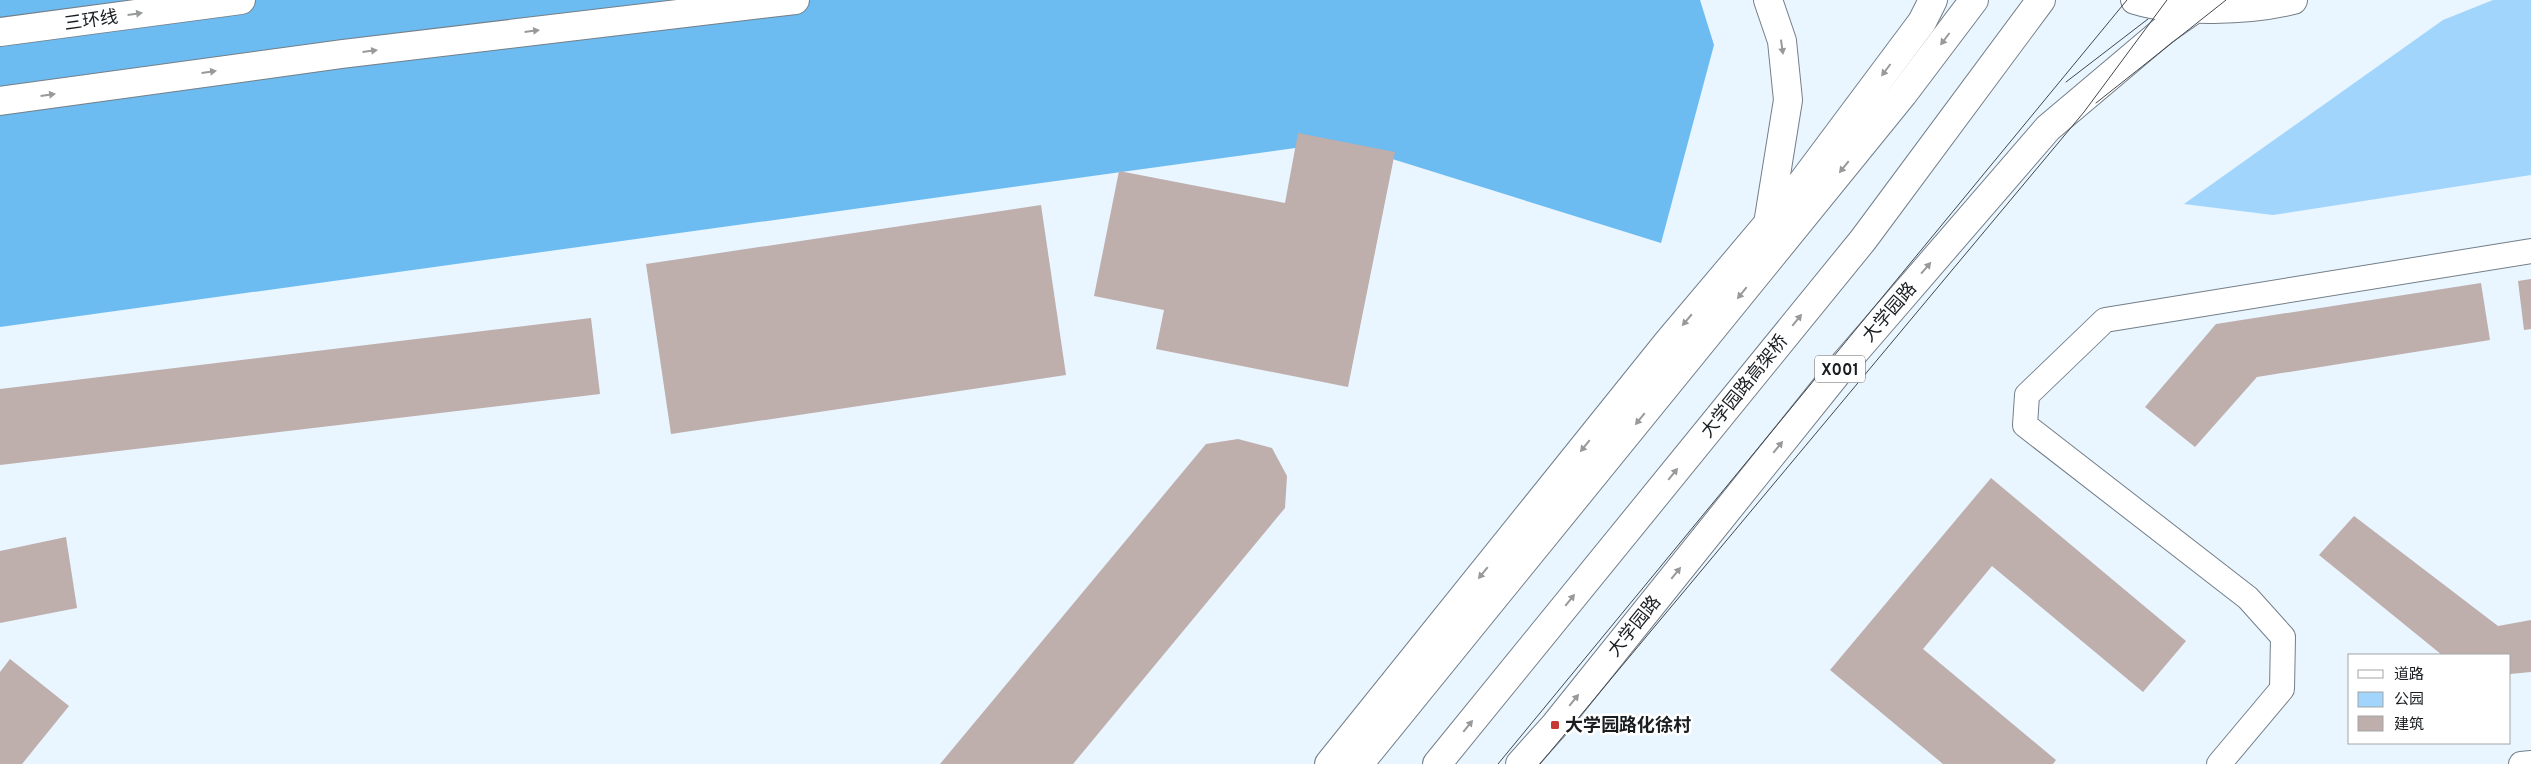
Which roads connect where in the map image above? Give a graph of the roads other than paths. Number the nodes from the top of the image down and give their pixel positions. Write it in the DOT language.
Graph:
graph roads {
  1 [pos="241,0"];
  2 [pos="795,0"];
  3 [pos="1768,0"];
  4 [pos="1932,0"];
  5 [pos="1974,0"];
  6 [pos="2041,0"];
  7 [pos="2135,0"];
  8 [pos="2293,0"];
  9 [pos="2196,8"];
  10 [pos="0,32"];
  11 [pos="0,101"];
  12 [pos="1768,224"];
  13 [pos="2531,251"];
  14 [pos="2531,763"];
  15 [pos="1329,764"];
  16 [pos="1360,764"];
  17 [pos="1437,764"];
  18 [pos="1520,764"];
  19 [pos="2219,764"];
  20 [pos="2522,764"];
  10 -- 1 [label="main road, 三环线, one-way"];
  11 -- 2 [label="main road, one-way"];
  3 -- 12 [label="main road, one-way"];
  4 -- 12 [label="main road, one-way"];
  5 -- 16 [label="main road, one-way"];
  17 -- 6 [label="main road, 大学园路高架桥, one-way"];
  7 -- 9 [label="main road"];
  8 -- 9 [label="main road"];
  18 -- 9 [label="main road, 大学园路 / X001, one-way"];
  12 -- 15 [label="main road, one-way"];
  13 -- 19 [label="lane"];
  14 -- 20 [label="lane"];
}
